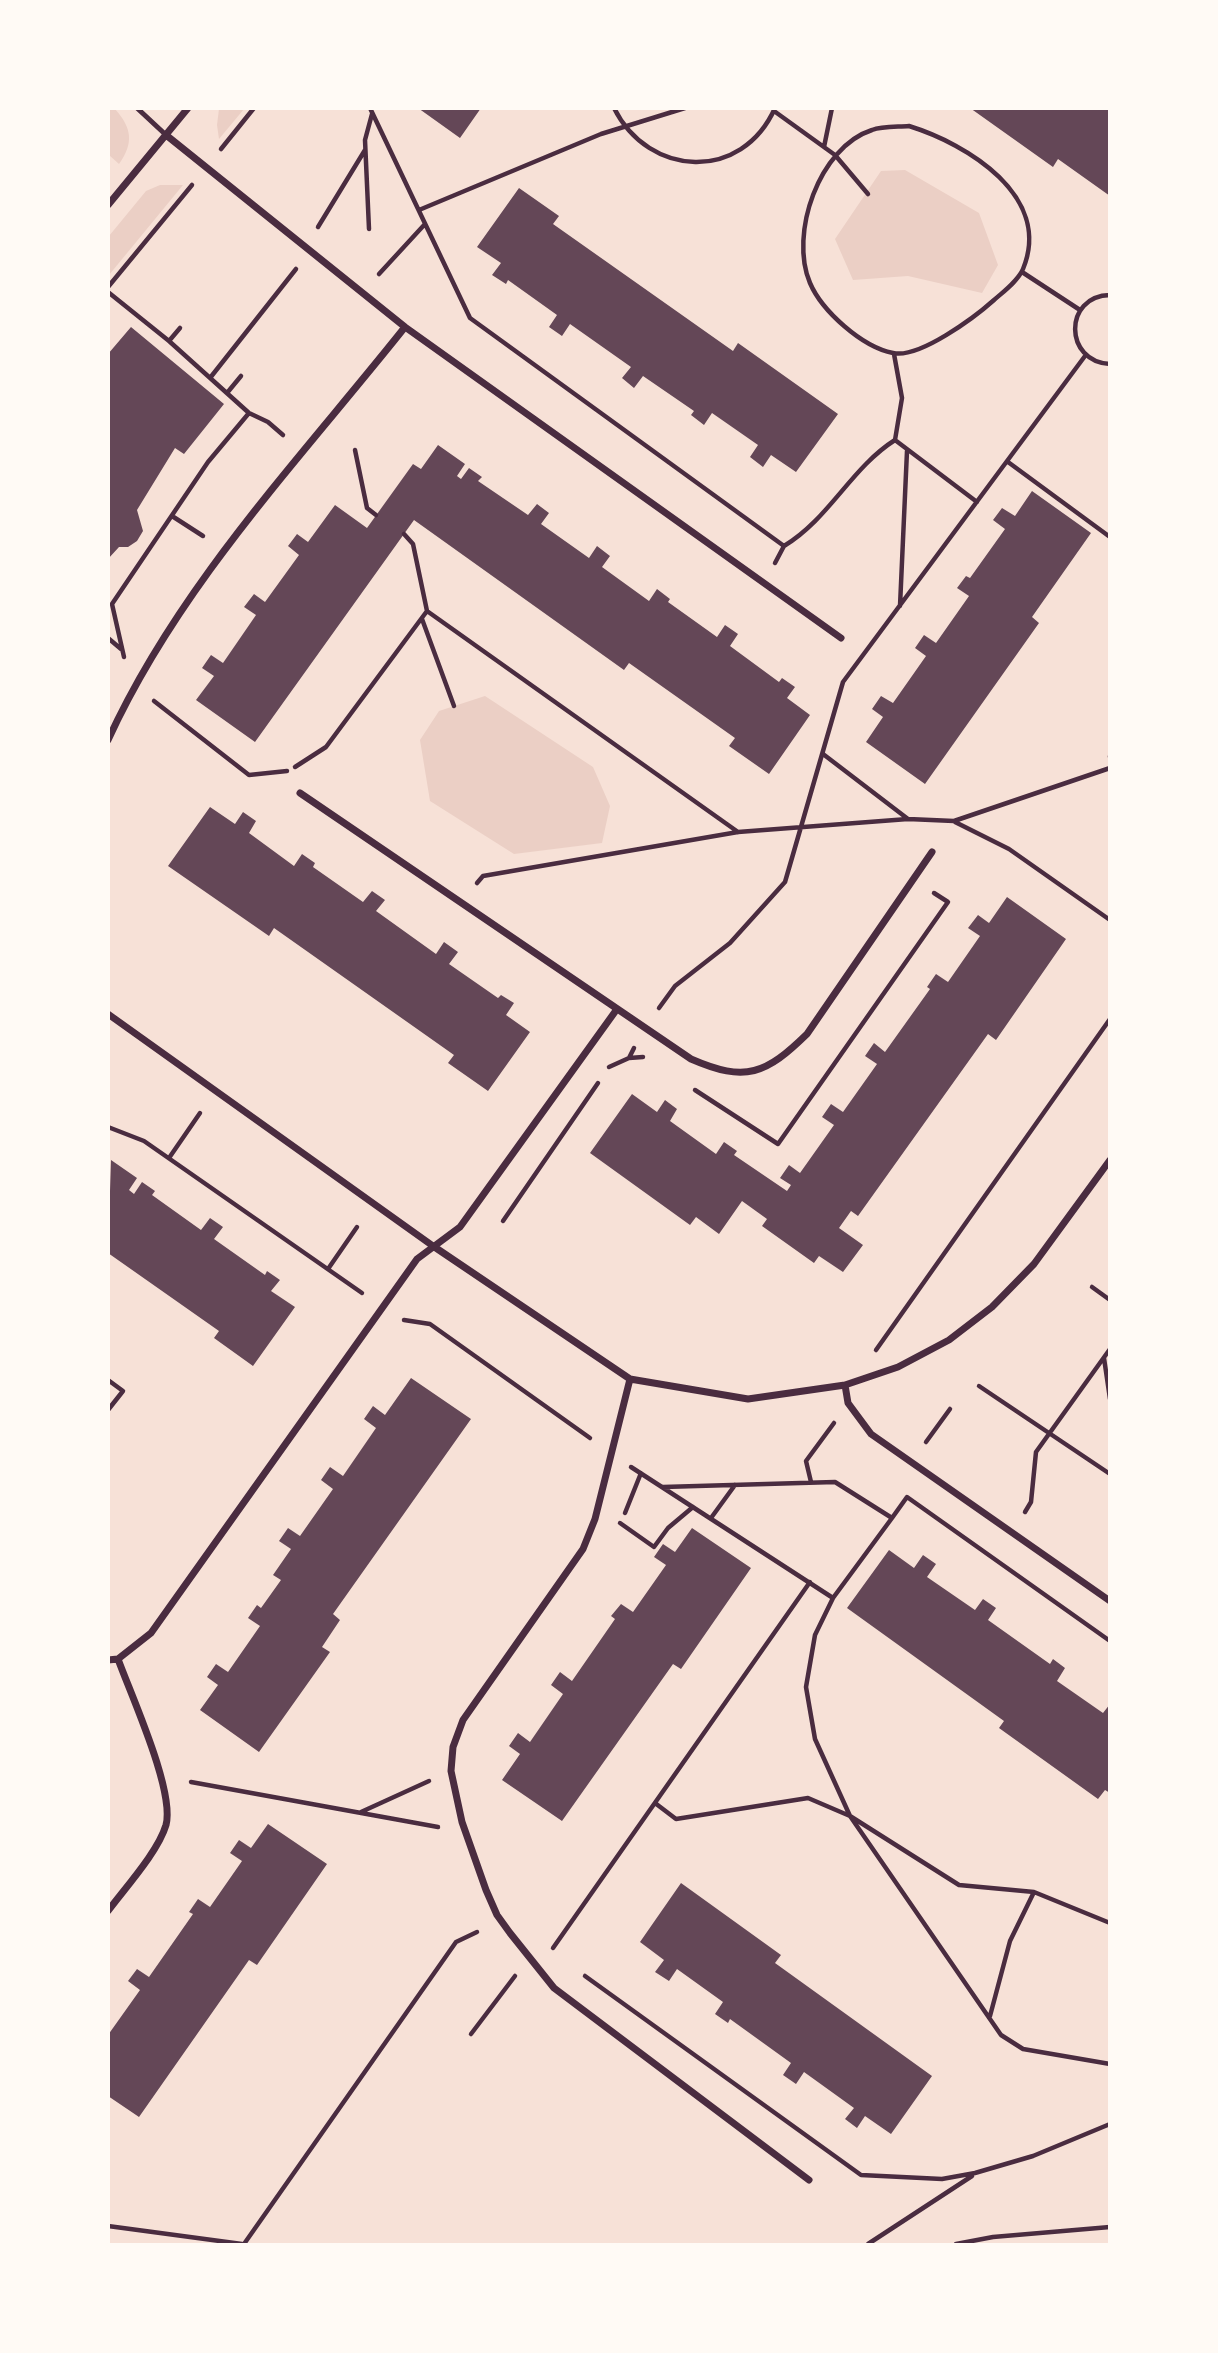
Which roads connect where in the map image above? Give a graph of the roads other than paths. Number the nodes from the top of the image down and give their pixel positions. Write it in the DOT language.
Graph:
graph roads {
  1 [pos="137,108"];
  2 [pos="188,108"];
  3 [pos="166,135"];
  4 [pos="108,205"];
  5 [pos="405,327"];
  6 [pos="841,638"];
  7 [pos="108,740"];
  8 [pos="300,793"];
  9 [pos="932,852"];
  10 [pos="617,1009"];
  11 [pos="108,1014"];
  12 [pos="1110,1160"];
  13 [pos="433,1246"];
  14 [pos="630,1379"];
  15 [pos="845,1385"];
  16 [pos="1110,1601"];
  17 [pos="118,1659"];
  18 [pos="108,1660"];
  19 [pos="108,1911"];
  20 [pos="809,2179"];
  1 -- 3 [label="lane"];
  2 -- 3 [label="street"];
  3 -- 4 [label="street"];
  3 -- 5 [label="street"];
  5 -- 6 [label="street"];
  5 -- 7 [label="street"];
  8 -- 10 [label="street"];
  9 -- 10 [label="street"];
  10 -- 13 [label="street"];
  11 -- 13 [label="street"];
  12 -- 15 [label="street"];
  13 -- 14 [label="street"];
  13 -- 17 [label="street"];
  14 -- 15 [label="street"];
  14 -- 20 [label="street"];
  15 -- 16 [label="street"];
  17 -- 18 [label="street"];
  17 -- 19 [label="street"];
}
